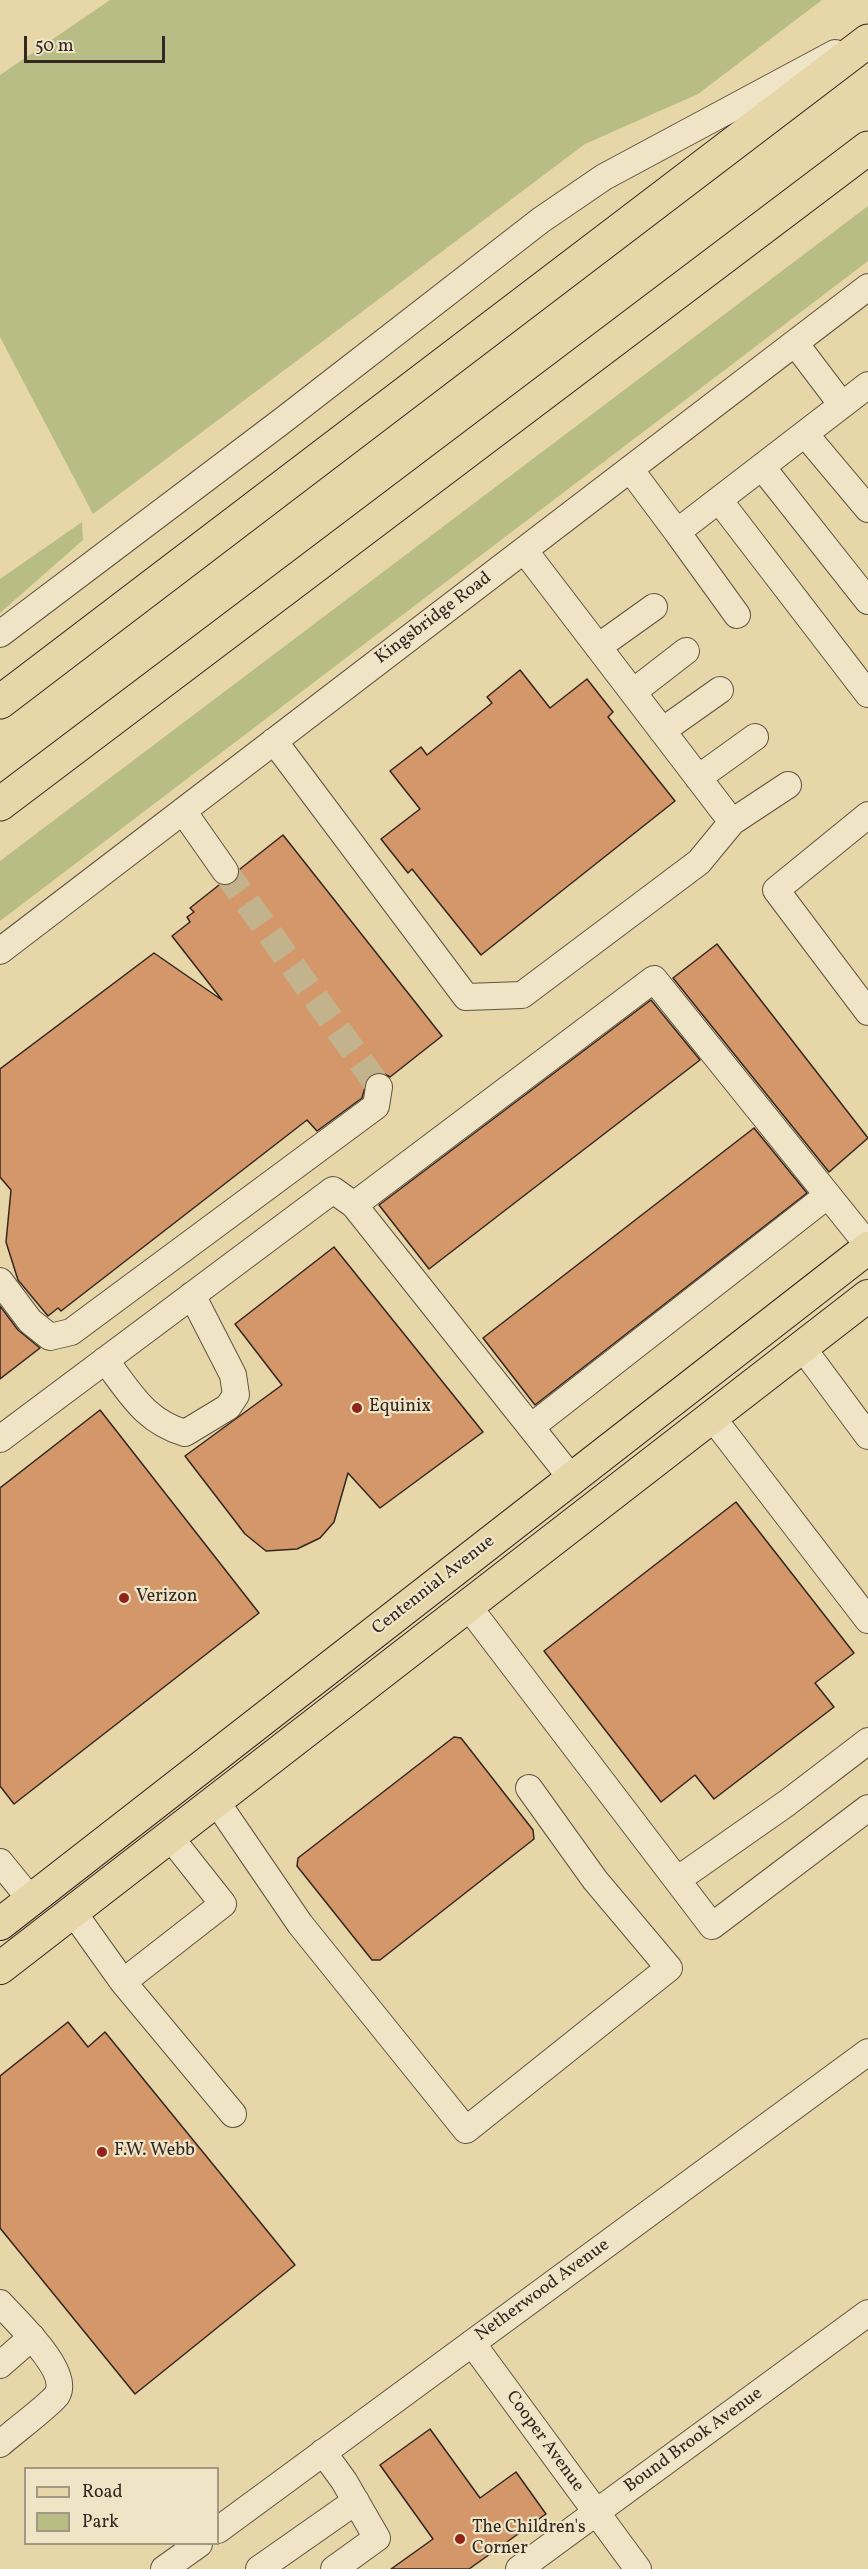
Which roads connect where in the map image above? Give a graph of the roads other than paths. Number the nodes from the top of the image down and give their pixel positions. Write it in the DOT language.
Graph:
graph roads {
  1 [pos="868,36"];
  2 [pos="868,41"];
  3 [pos="868,148"];
  4 [pos="867,291"];
  5 [pos="795,343"];
  6 [pos="868,385"];
  7 [pos="842,405"];
  8 [pos="805,434"];
  9 [pos="762,467"];
  10 [pos="630,469"];
  11 [pos="719,500"];
  12 [pos="868,509"];
  13 [pos="677,532"];
  14 [pos="524,550"];
  15 [pos="868,601"];
  16 [pos="654,607"];
  17 [pos="737,615"];
  18 [pos="0,634"];
  19 [pos="598,647"];
  20 [pos="686,651"];
  21 [pos="720,690"];
  22 [pos="633,692"];
  23 [pos="868,694"];
  24 [pos="0,702"];
  25 [pos="662,731"];
  26 [pos="755,737"];
  27 [pos="274,741"];
  28 [pos="698,778"];
  29 [pos="788,785"];
  30 [pos="0,804"];
  31 [pos="183,811"];
  32 [pos="868,815"];
  33 [pos="732,822"];
  34 [pos="225,871"];
  35 [pos="0,951"];
  36 [pos="868,1012"];
  37 [pos="379,1087"];
  38 [pos="828,1195"];
  39 [pos="354,1205"];
  40 [pos="868,1247"];
  41 [pos="0,1281"];
  42 [pos="192,1295"];
  43 [pos="868,1296"];
  44 [pos="802,1347"];
  45 [pos="105,1360"];
  46 [pos="712,1417"];
  47 [pos="531,1427"];
  48 [pos="868,1436"];
  49 [pos="0,1439"];
  50 [pos="572,1479"];
  51 [pos="468,1606"];
  52 [pos="868,1620"];
  53 [pos="868,1741"];
  54 [pos="529,1788"];
  55 [pos="216,1801"];
  56 [pos="868,1808"];
  57 [pos="170,1837"];
  58 [pos="0,1862"];
  59 [pos="677,1880"];
  60 [pos="31,1900"];
  61 [pos="73,1912"];
  62 [pos="0,1924"];
  63 [pos="0,1968"];
  64 [pos="123,1982"];
  65 [pos="868,2052"];
  66 [pos="233,2114"];
  67 [pos="0,2303"];
  68 [pos="868,2313"];
  69 [pos="32,2337"];
  70 [pos="472,2343"];
  71 [pos="0,2365"];
  72 [pos="0,2444"];
  73 [pos="323,2452"];
  74 [pos="356,2501"];
  75 [pos="597,2512"];
  76 [pos="219,2529"];
  77 [pos="198,2545"];
  78 [pos="175,2566"];
  79 [pos="259,2569"];
  80 [pos="334,2569"];
  81 [pos="519,2569"];
  82 [pos="638,2569"];
  1 -- 18 [label="street"];
  2 -- 24 [label="highway"];
  3 -- 30 [label="highway"];
  4 -- 5 [label="street, Kingsbridge Road"];
  5 -- 7 [label="street"];
  5 -- 10 [label="street, Kingsbridge Road"];
  6 -- 7 [label="street"];
  7 -- 8 [label="street"];
  8 -- 9 [label="street"];
  8 -- 12 [label="street"];
  9 -- 11 [label="street"];
  9 -- 15 [label="street"];
  10 -- 13 [label="street"];
  10 -- 14 [label="street, Kingsbridge Road"];
  11 -- 13 [label="street"];
  11 -- 23 [label="street"];
  13 -- 17 [label="street"];
  14 -- 19 [label="street"];
  14 -- 27 [label="street, Kingsbridge Road"];
  16 -- 19 [label="street"];
  19 -- 22 [label="street"];
  20 -- 22 [label="street"];
  21 -- 25 [label="street"];
  22 -- 25 [label="street"];
  25 -- 28 [label="street"];
  26 -- 28 [label="street"];
  27 -- 31 [label="street, Kingsbridge Road"];
  27 -- 33 [label="street"];
  28 -- 33 [label="street"];
  29 -- 33 [label="street"];
  31 -- 34 [label="street"];
  31 -- 35 [label="street, Kingsbridge Road"];
  32 -- 36 [label="street"];
  37 -- 41 [label="street"];
  38 -- 39 [label="street"];
  38 -- 40 [label="street"];
  38 -- 47 [label="street"];
  39 -- 42 [label="street"];
  39 -- 47 [label="street"];
  40 -- 50 [label="main road, Centennial Avenue"];
  42 -- 45 [label="street"];
  42 -- 45 [label="street"];
  43 -- 44 [label="main road, Centennial Avenue"];
  44 -- 46 [label="main road, Centennial Avenue"];
  44 -- 48 [label="street"];
  45 -- 49 [label="street"];
  46 -- 51 [label="main road, Centennial Avenue"];
  46 -- 52 [label="street"];
  47 -- 50 [label="street"];
  50 -- 60 [label="main road, Centennial Avenue"];
  51 -- 55 [label="main road, Centennial Avenue"];
  51 -- 59 [label="street"];
  53 -- 59 [label="street"];
  54 -- 55 [label="street"];
  55 -- 57 [label="main road, Centennial Avenue"];
  56 -- 59 [label="street"];
  57 -- 61 [label="main road, Centennial Avenue"];
  57 -- 64 [label="street"];
  58 -- 60 [label="street"];
  60 -- 62 [label="main road, Centennial Avenue"];
  61 -- 63 [label="main road, Centennial Avenue"];
  61 -- 64 [label="street"];
  64 -- 66 [label="street"];
  65 -- 70 [label="street, Netherwood Avenue"];
  67 -- 69 [label="street"];
  68 -- 75 [label="street, Bound Brook Avenue"];
  69 -- 71 [label="street"];
  69 -- 72 [label="street"];
  70 -- 73 [label="street, Netherwood Avenue"];
  70 -- 75 [label="street, Cooper Avenue"];
  73 -- 74 [label="street"];
  73 -- 76 [label="street, Netherwood Avenue"];
  74 -- 79 [label="street"];
  74 -- 80 [label="street"];
  75 -- 81 [label="street, Bound Brook Avenue"];
  75 -- 82 [label="street, Cooper Avenue"];
  77 -- 78 [label="street"];
}
